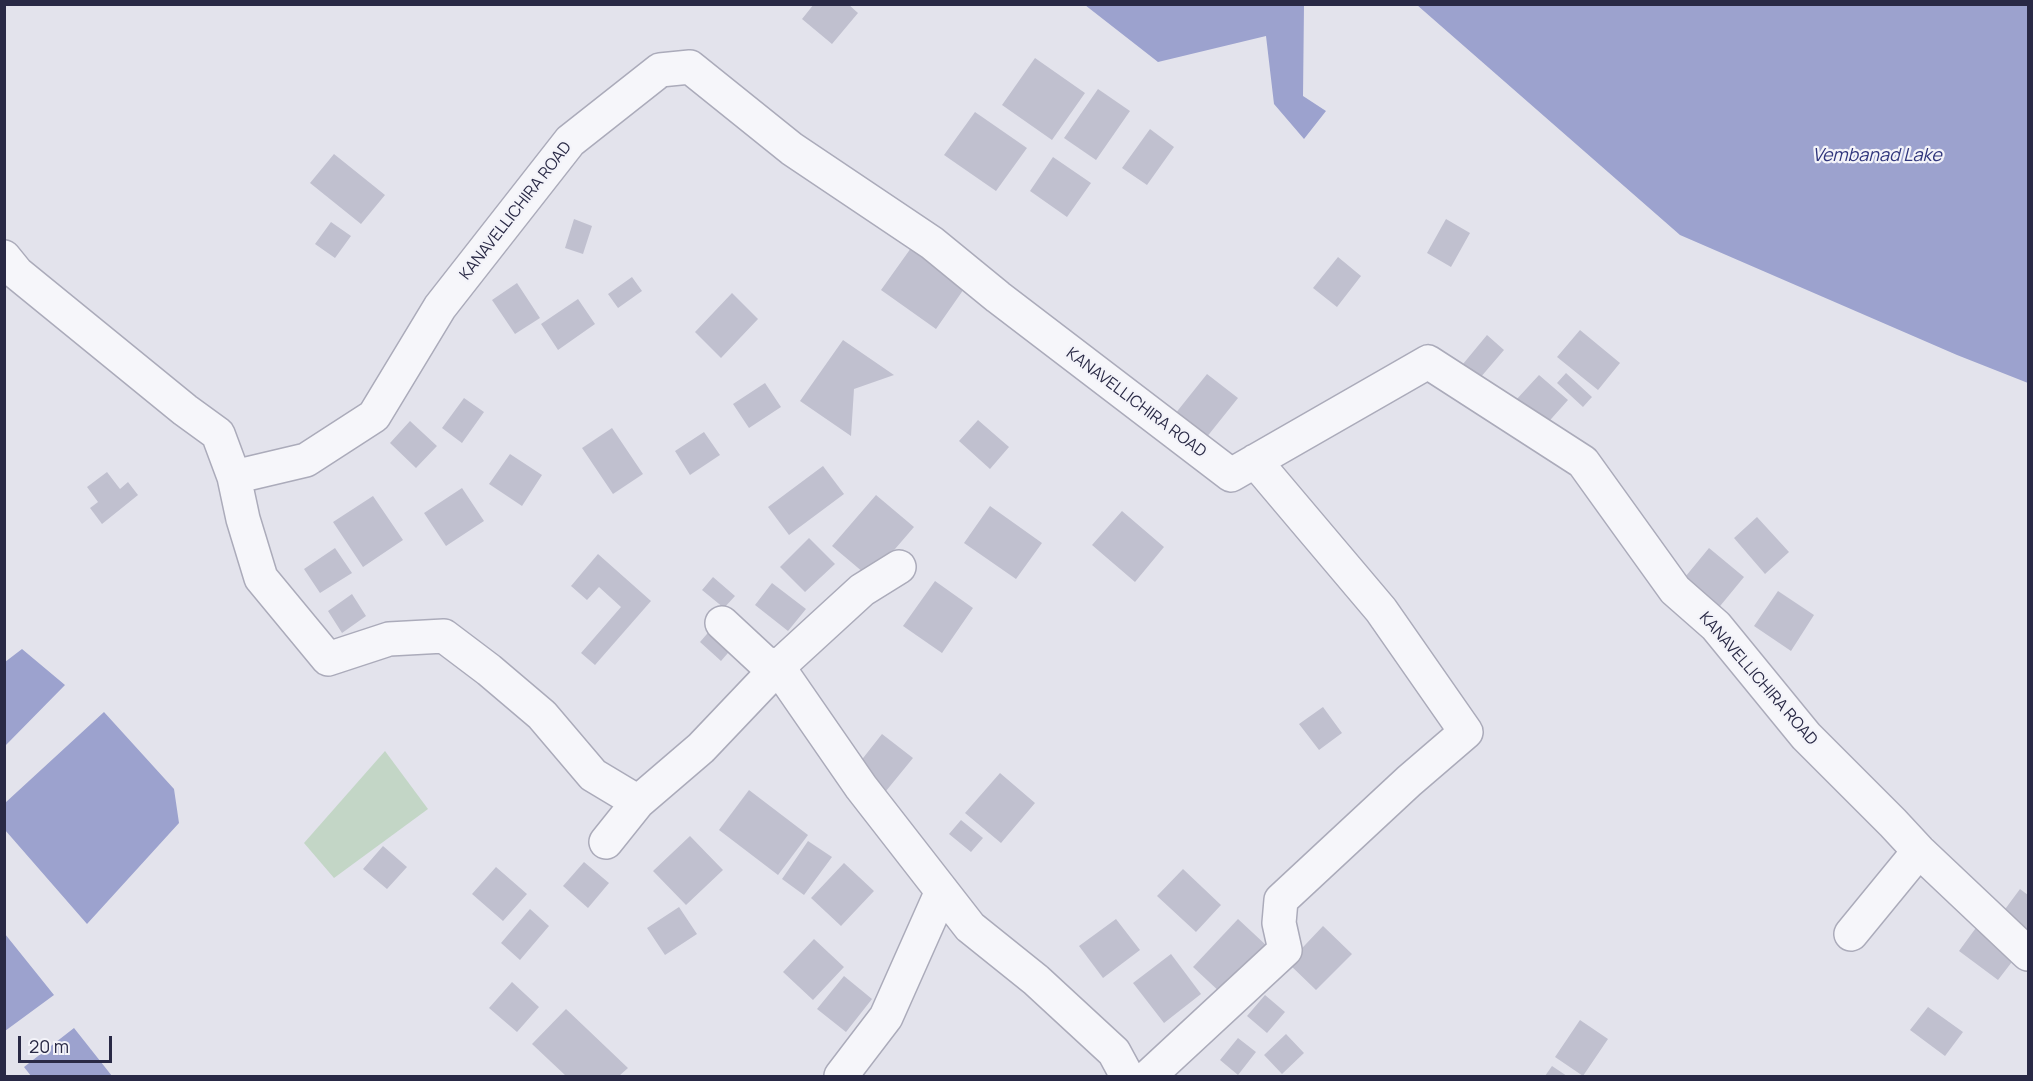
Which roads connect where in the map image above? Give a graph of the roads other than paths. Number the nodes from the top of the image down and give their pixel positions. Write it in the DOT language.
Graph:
graph roads {
  1 [pos="4,257"];
  2 [pos="1255,461"];
  3 [pos="234,477"];
  4 [pos="898,567"];
  5 [pos="722,623"];
  6 [pos="778,667"];
  7 [pos="638,802"];
  8 [pos="606,842"];
  9 [pos="1919,851"];
  10 [pos="942,891"];
  11 [pos="1851,934"];
  12 [pos="2028,954"];
  13 [pos="841,1077"];
  14 [pos="1127,1077"];
  15 [pos="1149,1077"];
  1 -- 3 [label="street"];
  2 -- 3 [label="street, KANAVELLICHIRA ROAD"];
  2 -- 9 [label="street, KANAVELLICHIRA ROAD"];
  2 -- 15 [label="street"];
  3 -- 7 [label="street"];
  4 -- 6 [label="street"];
  5 -- 6 [label="street"];
  6 -- 7 [label="street"];
  6 -- 10 [label="street"];
  7 -- 8 [label="street"];
  9 -- 11 [label="street"];
  9 -- 12 [label="street, KANAVELLICHIRA ROAD"];
  10 -- 13 [label="street"];
  10 -- 14 [label="street"];
}
